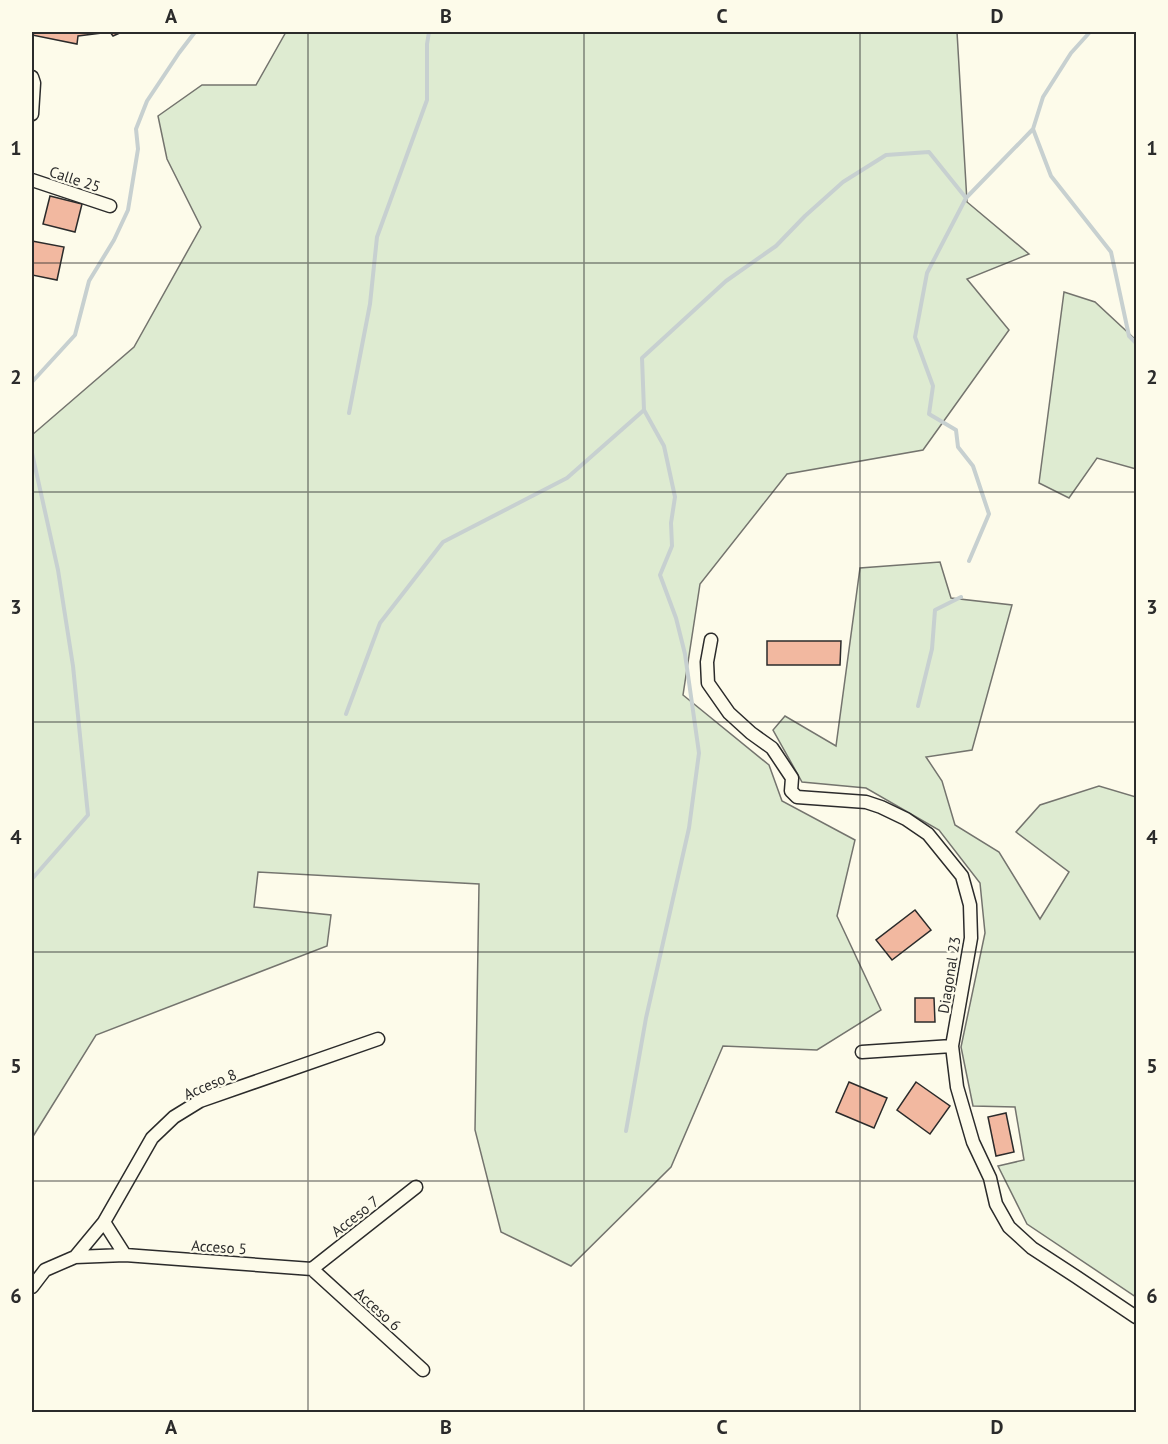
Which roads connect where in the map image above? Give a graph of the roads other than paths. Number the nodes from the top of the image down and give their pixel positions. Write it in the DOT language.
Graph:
graph roads {
  1 [pos="32,77"];
  2 [pos="32,114"];
  3 [pos="32,180"];
  4 [pos="110,206"];
  5 [pos="711,640"];
  6 [pos="378,1039"];
  7 [pos="952,1046"];
  8 [pos="862,1052"];
  9 [pos="416,1187"];
  10 [pos="104,1222"];
  11 [pos="124,1255"];
  12 [pos="75,1257"];
  13 [pos="312,1269"];
  14 [pos="32,1287"];
  15 [pos="1137,1317"];
  16 [pos="423,1370"];
  1 -- 2 [label="street"];
  3 -- 4 [label="street, Calle 25"];
  5 -- 7 [label="street, Diagonal 23"];
  6 -- 10 [label="street, Acceso 8"];
  7 -- 8 [label="street"];
  7 -- 15 [label="street, Diagonal 23"];
  9 -- 13 [label="street, Acceso 7"];
  10 -- 11 [label="street"];
  10 -- 12 [label="street, Acceso 8"];
  11 -- 12 [label="street, Acceso 5"];
  11 -- 13 [label="street, Acceso 5"];
  12 -- 14 [label="street"];
  13 -- 16 [label="street, Acceso 6"];
}
